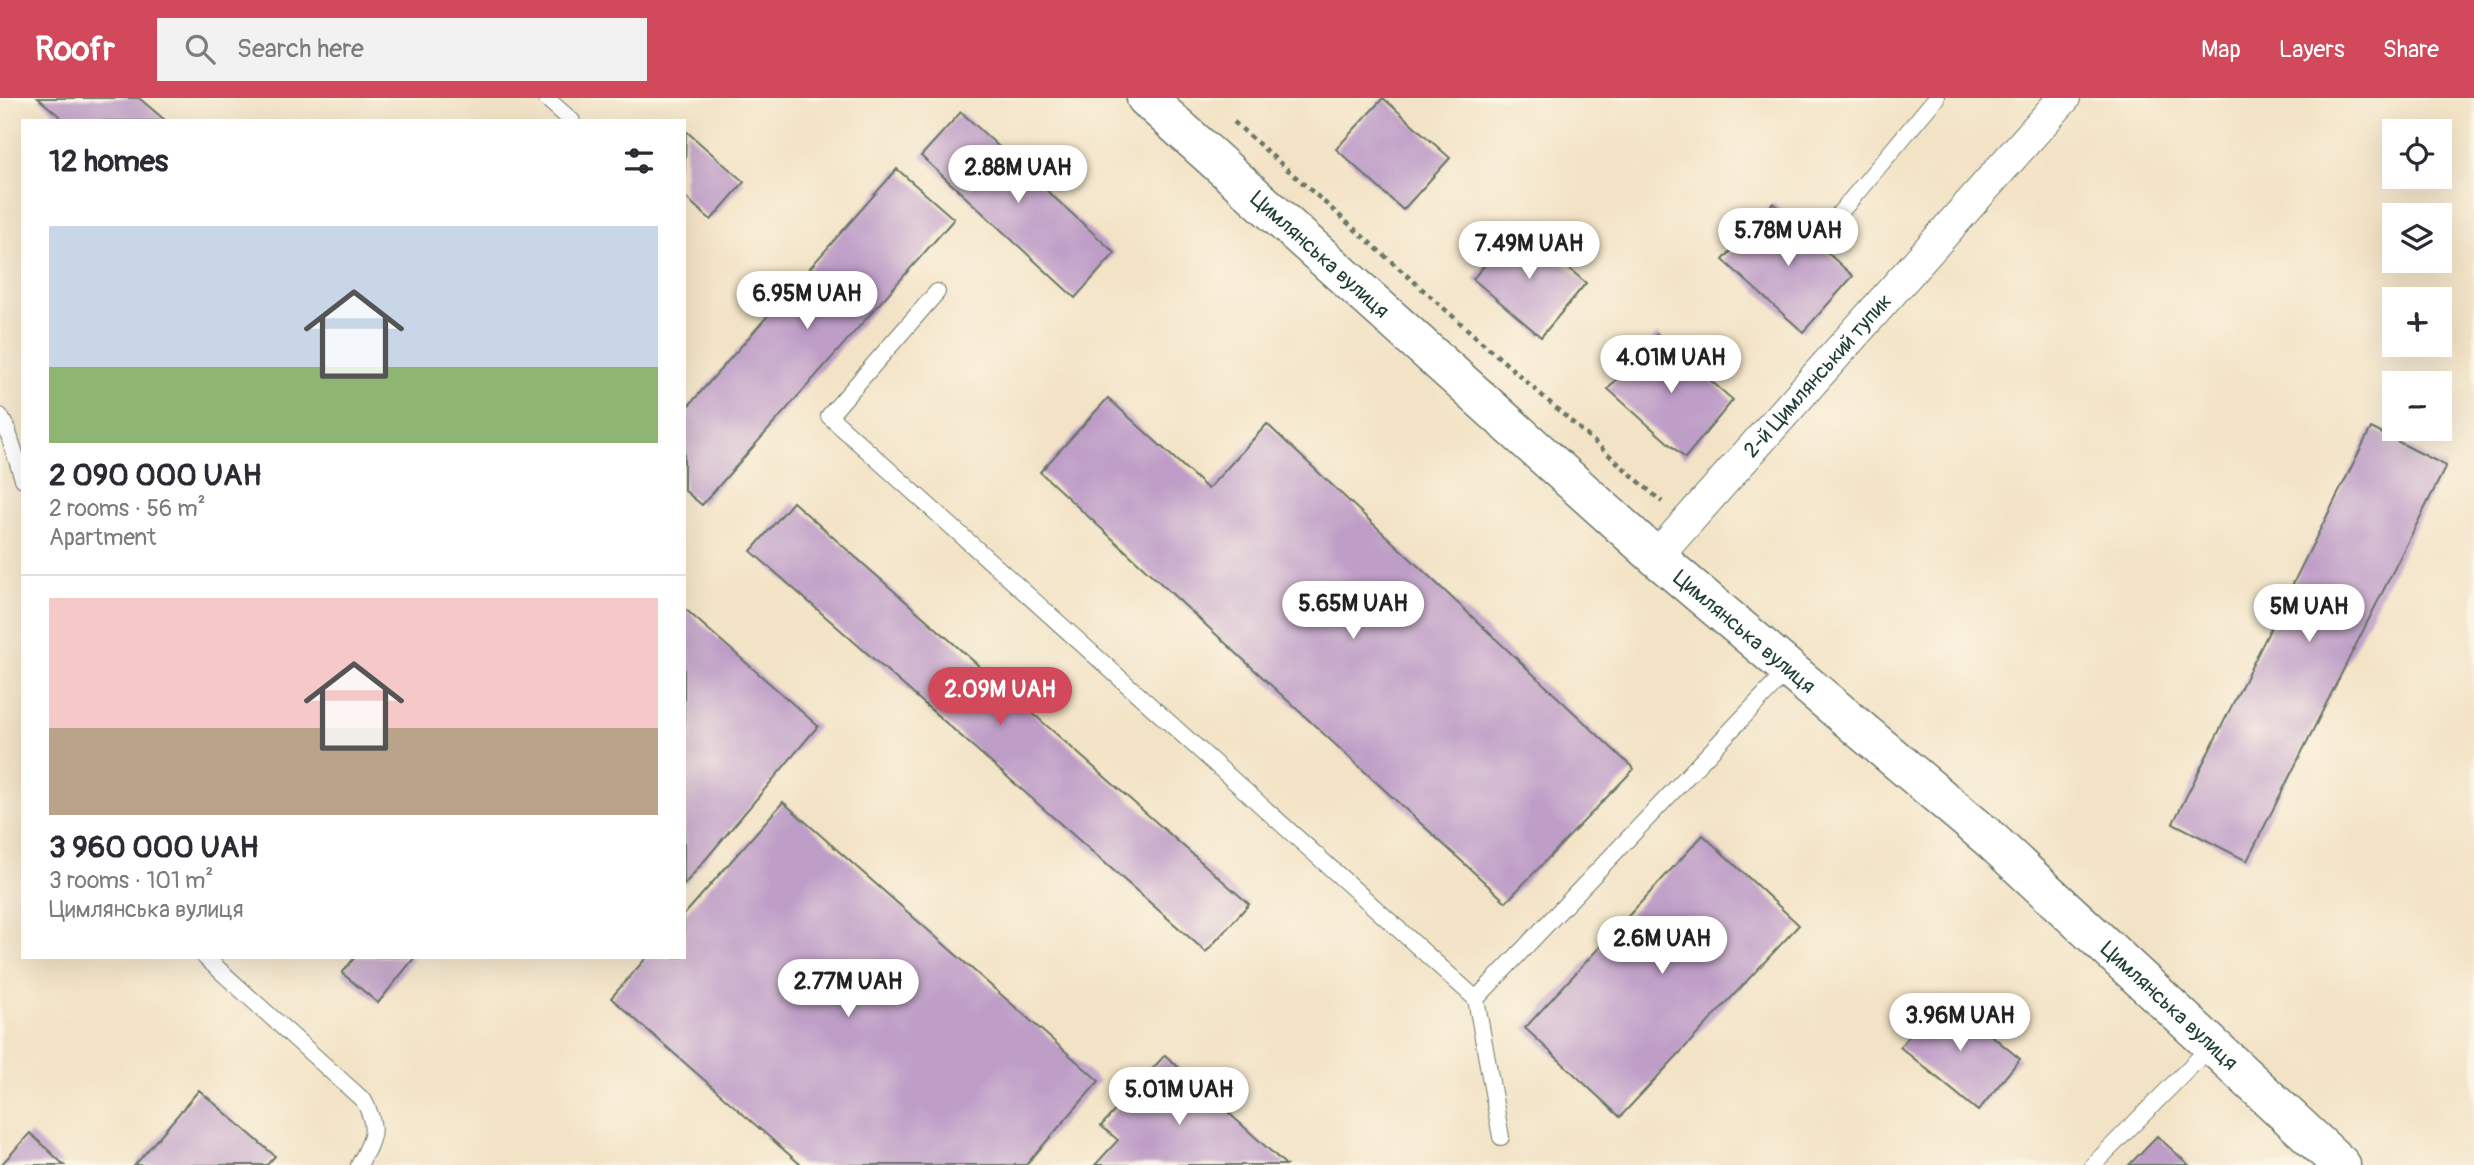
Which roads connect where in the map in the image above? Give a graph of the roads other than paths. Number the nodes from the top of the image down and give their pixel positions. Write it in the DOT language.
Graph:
graph roads {
  1 [pos="546,98"];
  2 [pos="1146,98"];
  3 [pos="1936,98"];
  4 [pos="2056,101"];
  5 [pos="570,119"];
  6 [pos="1839,214"];
  7 [pos="937,292"];
  8 [pos="0,416"];
  9 [pos="21,473"];
  10 [pos="1656,557"];
  11 [pos="1788,670"];
  12 [pos="207,959"];
  13 [pos="1476,999"];
  14 [pos="2212,1045"];
  15 [pos="1501,1137"];
  16 [pos="359,1165"];
  17 [pos="2093,1165"];
  18 [pos="2340,1165"];
  1 -- 5 [label="lane"];
  2 -- 10 [label="street, Цимлянська вулиця"];
  3 -- 6 [label="lane"];
  4 -- 10 [label="street, 2-й Цимлянський тупик"];
  7 -- 13 [label="lane"];
  8 -- 9 [label="lane"];
  10 -- 11 [label="street, Цимлянська вулиця"];
  11 -- 13 [label="lane"];
  11 -- 14 [label="street, Цимлянська вулиця"];
  12 -- 16 [label="lane"];
  13 -- 15 [label="lane"];
  14 -- 17 [label="lane"];
  14 -- 18 [label="street, Цимлянська вулиця"];
}
